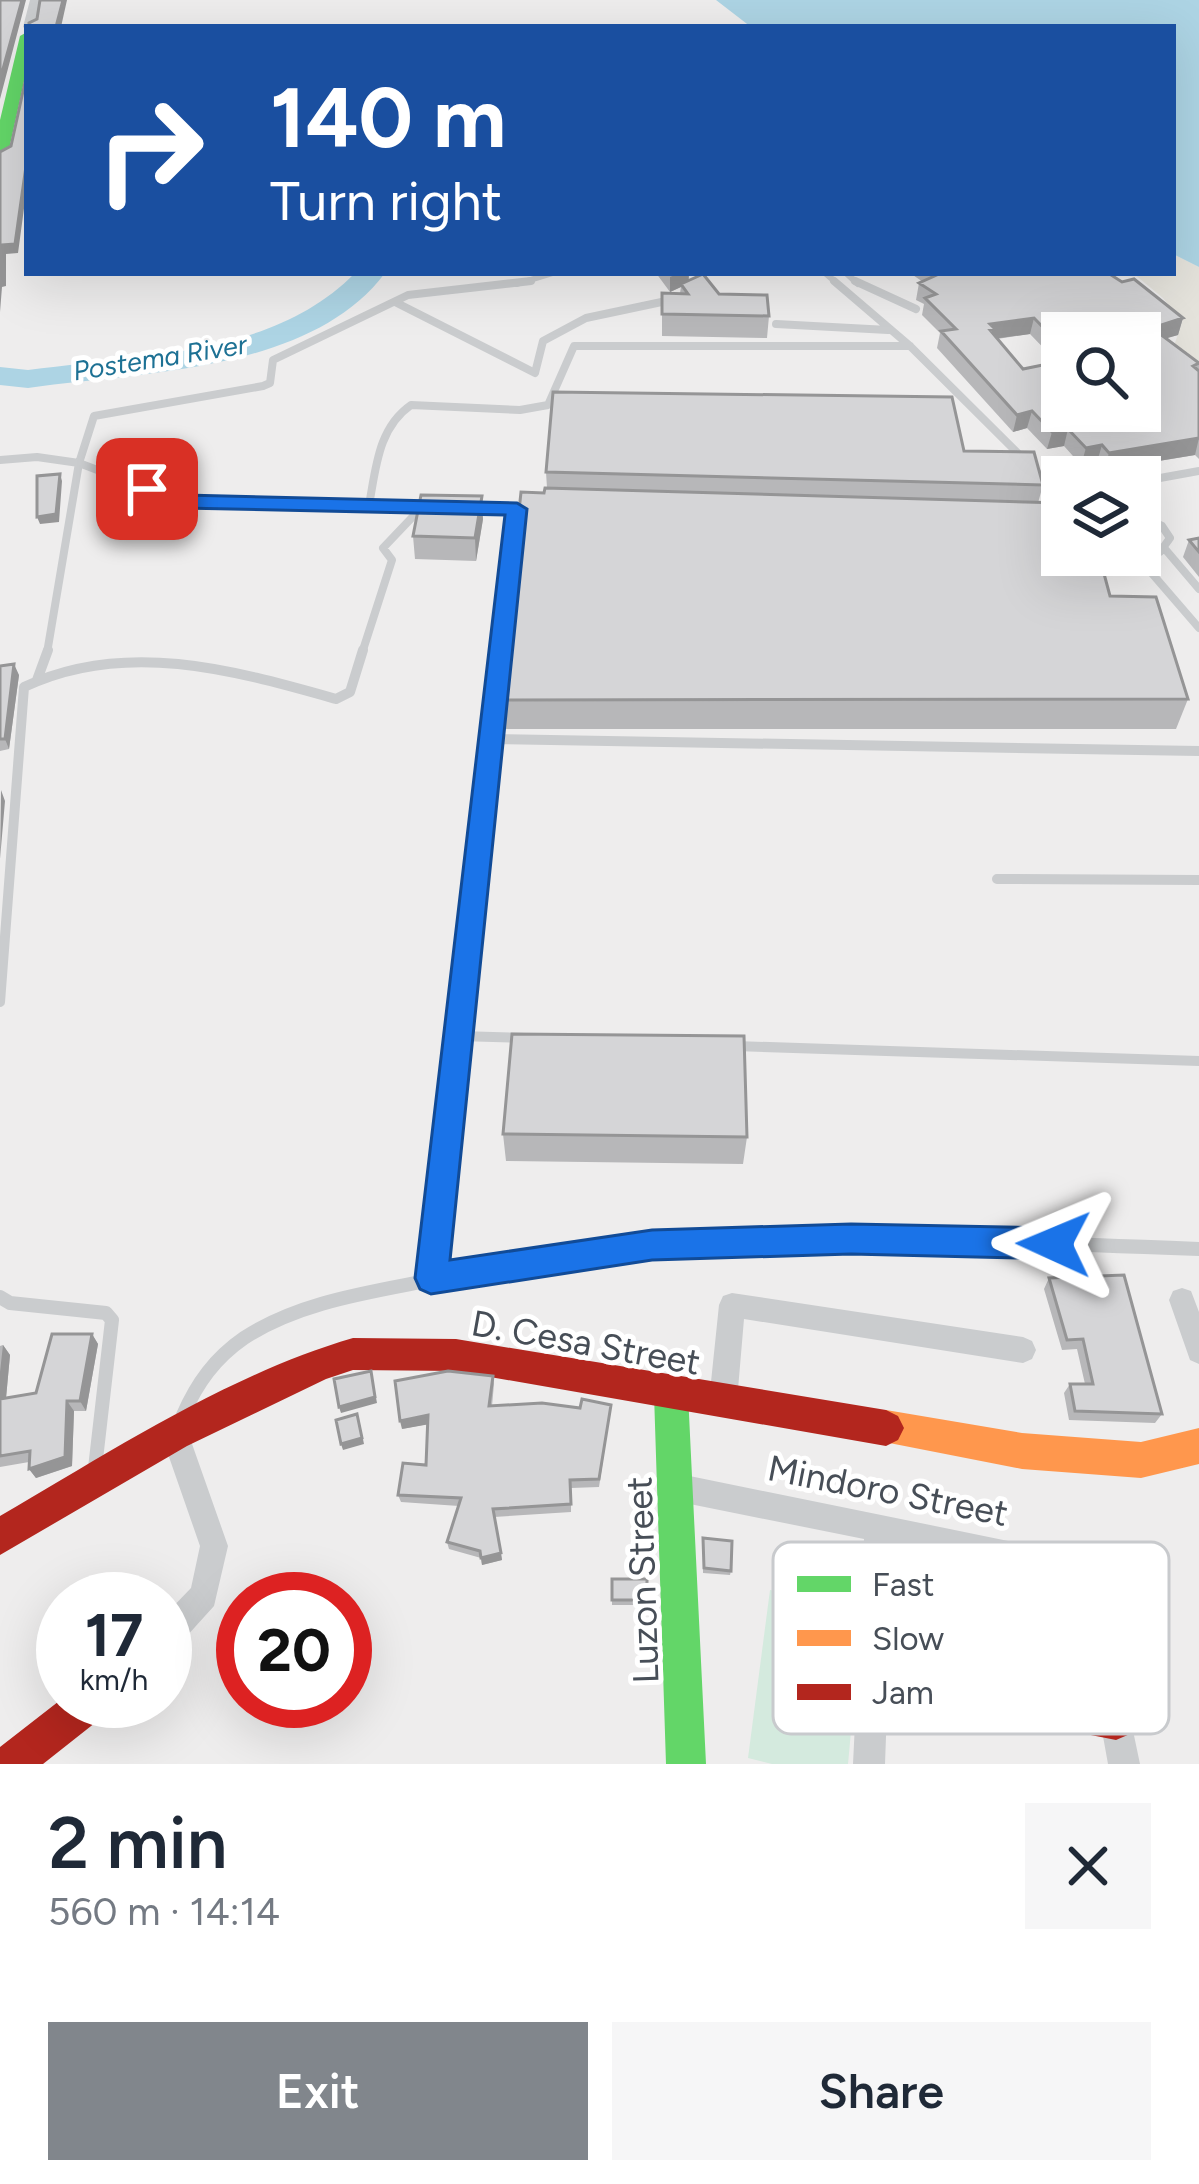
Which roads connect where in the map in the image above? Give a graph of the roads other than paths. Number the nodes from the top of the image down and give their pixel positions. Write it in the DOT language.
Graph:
graph roads {
  1 [pos="24,49"];
  2 [pos="0,154"];
  3 [pos="544,276"];
  4 [pos="828,276"];
  5 [pos="849,276"];
  6 [pos="686,294"];
  7 [pos="395,302"];
  8 [pos="916,309"];
  9 [pos="776,324"];
  10 [pos="892,331"];
  11 [pos="910,346"];
  12 [pos="0,460"];
  13 [pos="80,463"];
  14 [pos="1199,471"];
  15 [pos="1041,475"];
  16 [pos="1161,478"];
  17 [pos="369,505"];
  18 [pos="423,506"];
  19 [pos="517,509"];
  20 [pos="540,510"];
  21 [pos="1161,528"];
  22 [pos="1165,549"];
  23 [pos="1161,550"];
  24 [pos="1156,576"];
  25 [pos="1199,589"];
  26 [pos="1199,628"];
  27 [pos="36,680"];
  28 [pos="491,739"];
  29 [pos="1199,751"];
  30 [pos="997,879"];
  31 [pos="1199,880"];
  32 [pos="0,1002"];
  33 [pos="459,1036"];
  34 [pos="530,1039"];
  35 [pos="722,1045"];
  36 [pos="1199,1061"];
  37 [pos="1199,1249"];
  38 [pos="431,1278"];
  39 [pos="0,1297"];
  40 [pos="1182,1300"];
  41 [pos="1023,1350"];
  42 [pos="1199,1351"];
  43 [pos="671,1394"];
  44 [pos="723,1401"];
  45 [pos="175,1435"];
  46 [pos="1199,1446"];
  47 [pos="94,1479"];
  48 [pos="675,1487"];
  49 [pos="879,1528"];
  50 [pos="0,1537"];
  51 [pos="878,1542"];
  52 [pos="950,1542"];
  53 [pos="192,1609"];
  54 [pos="57,1728"];
  55 [pos="870,1734"];
  56 [pos="1119,1734"];
  57 [pos="11,1764"];
  58 [pos="686,1764"];
  59 [pos="869,1764"];
  60 [pos="1124,1764"];
  1 -- 2 [label="street"];
  3 -- 7 [label="lane"];
  4 -- 10 [label="lane"];
  5 -- 8 [label="lane"];
  6 -- 7 [label="lane"];
  7 -- 13 [label="lane"];
  9 -- 10 [label="lane"];
  10 -- 11 [label="lane"];
  11 -- 15 [label="lane"];
  11 -- 17 [label="lane"];
  12 -- 13 [label="lane"];
  13 -- 17 [label="lane"];
  13 -- 27 [label="lane"];
  14 -- 16 [label="lane"];
  17 -- 18 [label="lane"];
  18 -- 19 [label="lane"];
  18 -- 27 [label="lane"];
  19 -- 20 [label="lane"];
  19 -- 28 [label="lane"];
  21 -- 22 [label="lane"];
  22 -- 23 [label="lane"];
  22 -- 25 [label="lane"];
  24 -- 26 [label="lane"];
  27 -- 32 [label="lane"];
  28 -- 29 [label="lane"];
  28 -- 33 [label="lane"];
  30 -- 31 [label="lane"];
  33 -- 34 [label="lane"];
  33 -- 38 [label="lane"];
  35 -- 36 [label="lane"];
  37 -- 38 [label="lane"];
  38 -- 45 [label="lane"];
  39 -- 47 [label="lane"];
  40 -- 42 [label="street"];
  41 -- 44 [label="street"];
  43 -- 44 [label="street, D. Cesa Street"];
  43 -- 45 [label="street, D. Cesa Street"];
  43 -- 48 [label="street, Luzon Street"];
  44 -- 46 [label="street, D. Cesa Street"];
  45 -- 47 [label="street, D. Cesa Street"];
  45 -- 53 [label="street"];
  47 -- 50 [label="street, D. Cesa Street"];
  48 -- 49 [label="street, Mindoro Street"];
  48 -- 58 [label="street, Luzon Street"];
  49 -- 51 [label="street"];
  49 -- 52 [label="street, Mindoro Street"];
  54 -- 57 [label="street"];
  55 -- 59 [label="street"];
  56 -- 60 [label="street"];
}
